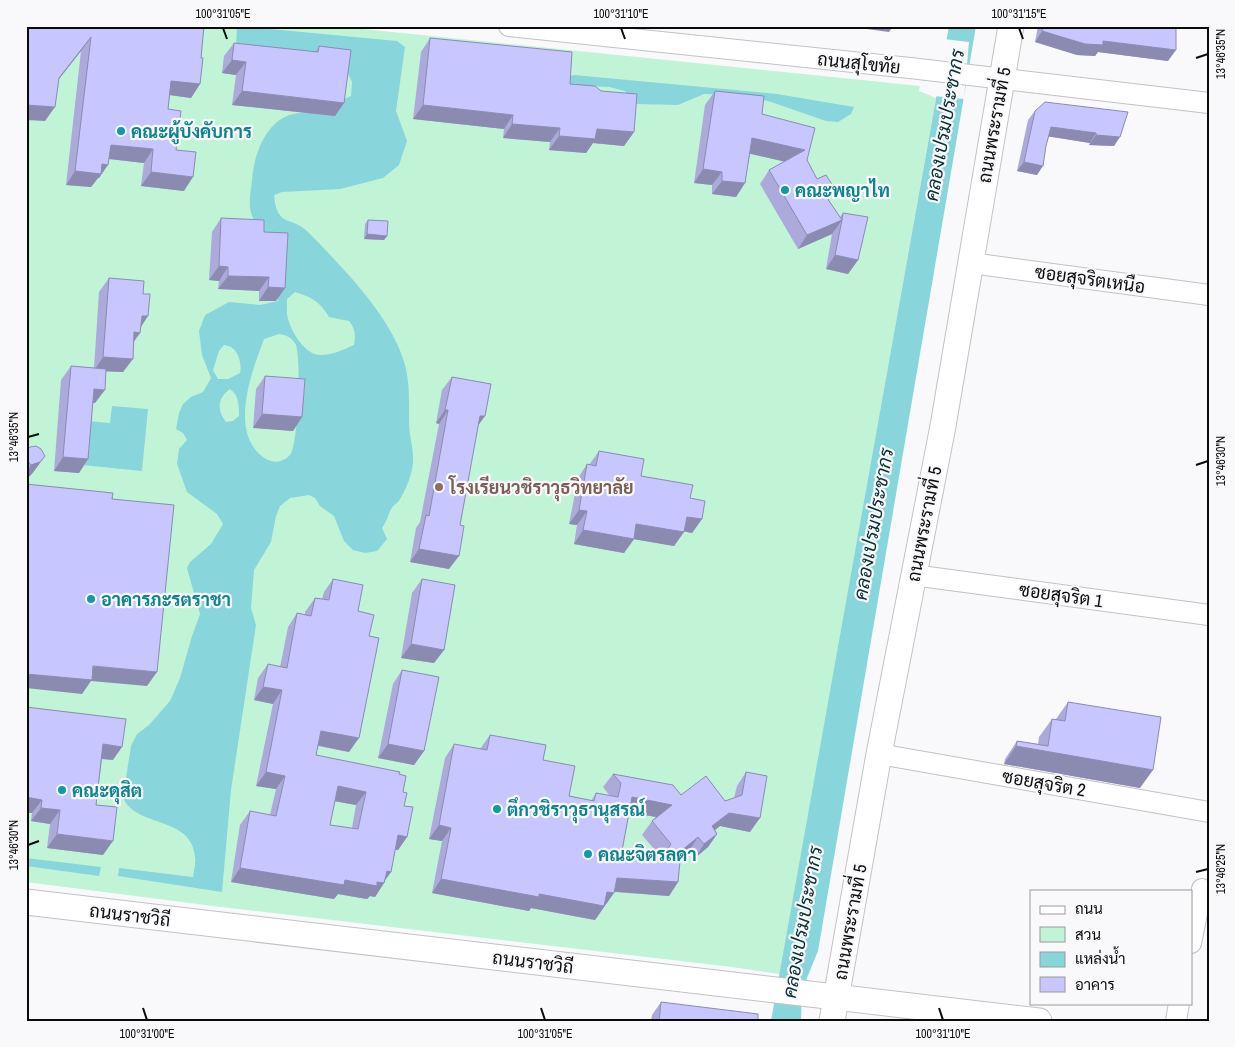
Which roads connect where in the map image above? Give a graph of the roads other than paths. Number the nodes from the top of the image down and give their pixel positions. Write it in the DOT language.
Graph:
graph roads {
  1 [pos="509,26"];
  2 [pos="1011,26"];
  3 [pos="576,30"];
  4 [pos="1002,79"];
  5 [pos="1209,103"];
  6 [pos="971,263"];
  7 [pos="1209,295"];
  8 [pos="913,575"];
  9 [pos="1209,615"];
  10 [pos="879,754"];
  11 [pos="1209,812"];
  12 [pos="1202,889"];
  13 [pos="26,902"];
  14 [pos="1192,938"];
  15 [pos="837,996"];
  16 [pos="1179,1004"];
  17 [pos="832,1021"];
  18 [pos="1039,1021"];
  19 [pos="1176,1021"];
  1 -- 3 [label="street, ถนนสุโขทัย"];
  2 -- 4 [label="main road, ถนนพระรามที่ 5"];
  3 -- 4 [label="street, ถนนสุโขทัย"];
  4 -- 5 [label="street, ถนนสุโขทัย"];
  4 -- 6 [label="main road, ถนนพระรามที่ 5"];
  6 -- 7 [label="street, ซอยสุจริตเหนือ"];
  6 -- 8 [label="main road, ถนนพระรามที่ 5"];
  8 -- 9 [label="street, ซอยสุจริต 1"];
  8 -- 10 [label="main road, ถนนพระรามที่ 5"];
  10 -- 11 [label="street, ซอยสุจริต 2"];
  10 -- 15 [label="main road, ถนนพระรามที่ 5"];
  12 -- 14 [label="street"];
  13 -- 15 [label="main road, ถนนราชวิถี"];
  15 -- 17 [label="main road, ถนนพระรามที่ 5"];
  15 -- 18 [label="main road, ถนนราชวิถี"];
  16 -- 19 [label="street"];
}
